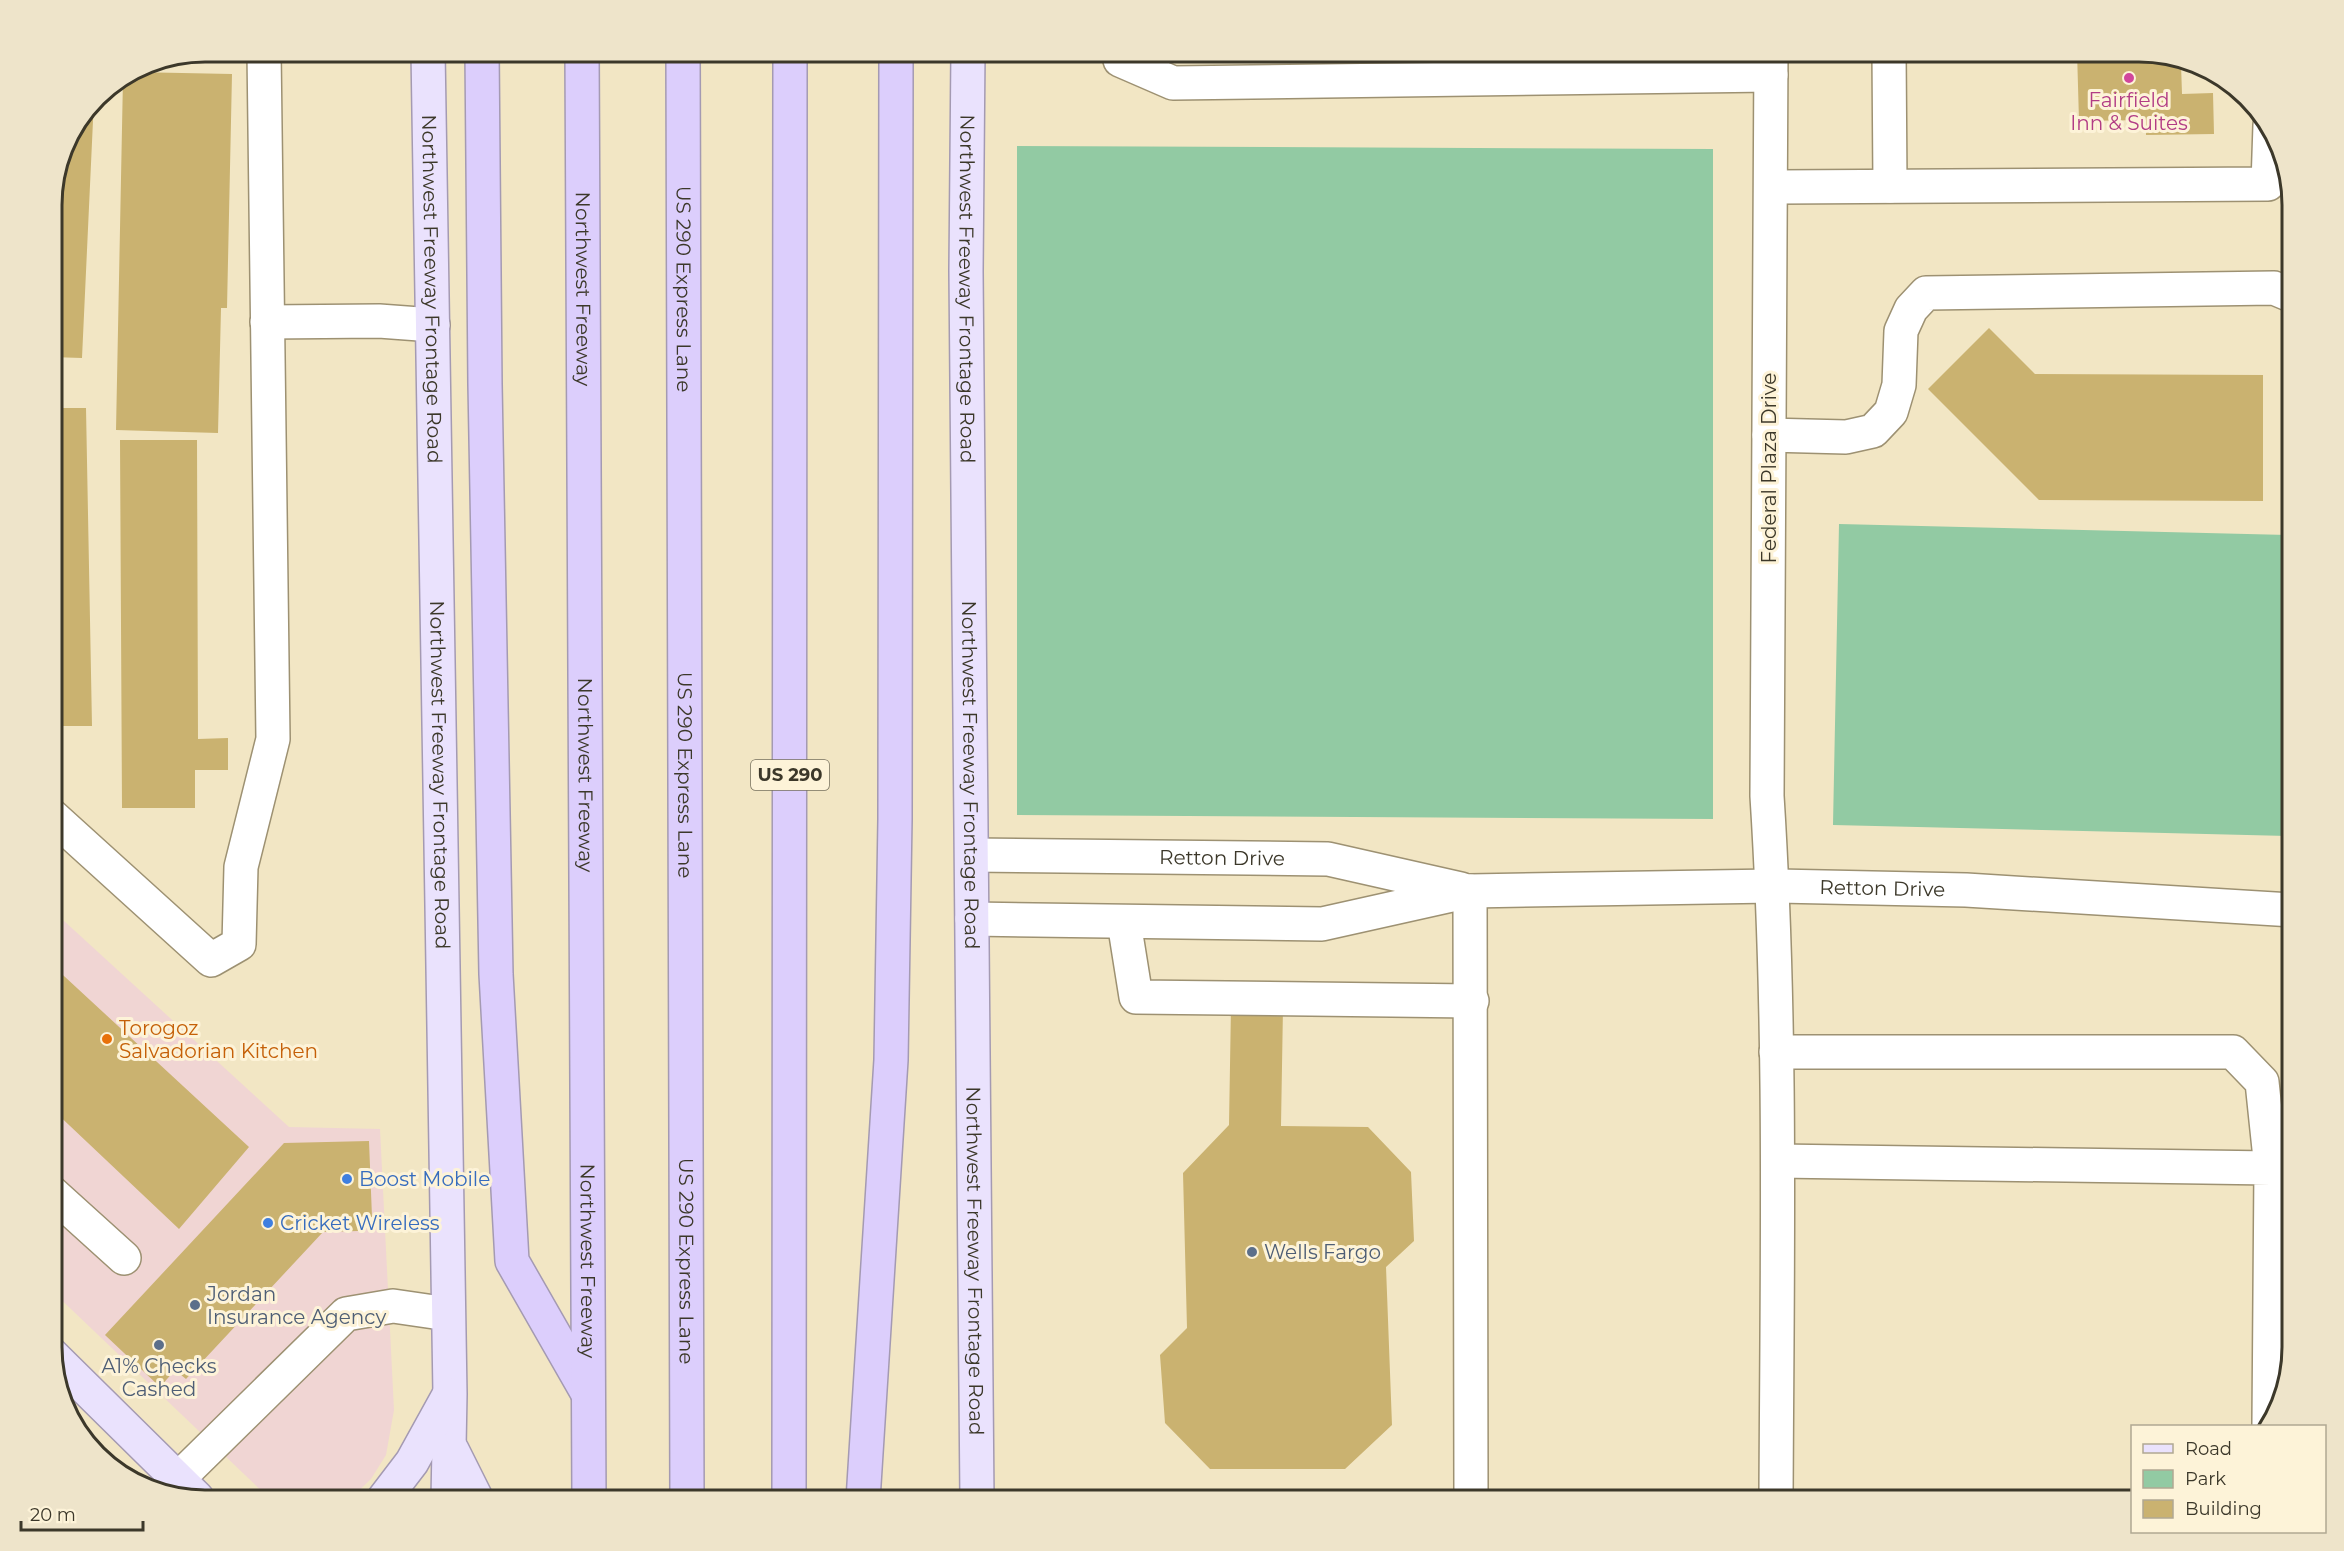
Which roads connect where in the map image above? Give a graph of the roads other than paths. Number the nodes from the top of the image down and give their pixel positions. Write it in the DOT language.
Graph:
graph roads {
  1 [pos="264,61"];
  2 [pos="428,61"];
  3 [pos="482,61"];
  4 [pos="582,61"];
  5 [pos="683,61"];
  6 [pos="790,61"];
  7 [pos="896,61"];
  8 [pos="968,61"];
  9 [pos="1122,61"];
  10 [pos="1889,61"];
  11 [pos="1771,63"];
  12 [pos="1671,64"];
  13 [pos="2269,145"];
  14 [pos="1890,186"];
  15 [pos="1771,187"];
  16 [pos="2282,291"];
  17 [pos="267,322"];
  18 [pos="434,325"];
  19 [pos="1769,435"];
  20 [pos="62,825"];
  21 [pos="972,855"];
  22 [pos="1773,885"];
  23 [pos="1470,891"];
  24 [pos="2282,909"];
  25 [pos="972,919"];
  26 [pos="1124,922"];
  27 [pos="1472,1001"];
  28 [pos="1776,1052"];
  29 [pos="1778,1161"];
  30 [pos="2271,1168"];
  31 [pos="62,1202"];
  32 [pos="124,1258"];
  33 [pos="448,1314"];
  34 [pos="63,1367"];
  35 [pos="450,1394"];
  36 [pos="588,1394"];
  37 [pos="2270,1405"];
  38 [pos="450,1446"];
  39 [pos="181,1487"];
  40 [pos="182,1488"];
  41 [pos="391,1490"];
  42 [pos="448,1490"];
  43 [pos="472,1490"];
  44 [pos="589,1490"];
  45 [pos="687,1490"];
  46 [pos="789,1490"];
  47 [pos="864,1490"];
  48 [pos="977,1490"];
  49 [pos="1471,1490"];
  50 [pos="1776,1490"];
  1 -- 17 [label="street"];
  2 -- 18 [label="main road, Northwest Freeway Frontage Road"];
  3 -- 36 [label="highway"];
  4 -- 36 [label="highway, Northwest Freeway"];
  5 -- 45 [label="highway, US 290 Express Lane"];
  6 -- 46 [label="highway, US 290"];
  7 -- 47 [label="highway"];
  8 -- 21 [label="main road, Northwest Freeway Frontage Road"];
  9 -- 12 [label="street"];
  10 -- 14 [label="street"];
  11 -- 12 [label="street"];
  11 -- 15 [label="street, Federal Plaza Drive"];
  13 -- 14 [label="street"];
  14 -- 15 [label="street"];
  15 -- 19 [label="street, Federal Plaza Drive"];
  16 -- 19 [label="street"];
  17 -- 18 [label="street"];
  17 -- 20 [label="street"];
  18 -- 33 [label="main road, Northwest Freeway Frontage Road"];
  19 -- 22 [label="street, Federal Plaza Drive"];
  21 -- 23 [label="street, Retton Drive"];
  21 -- 25 [label="main road, Northwest Freeway Frontage Road"];
  22 -- 23 [label="street, Retton Drive"];
  22 -- 24 [label="street, Retton Drive"];
  22 -- 28 [label="street, Federal Plaza Drive"];
  23 -- 26 [label="street, Retton Drive"];
  23 -- 27 [label="street"];
  25 -- 26 [label="street, Retton Drive"];
  25 -- 48 [label="main road, Northwest Freeway Frontage Road"];
  26 -- 27 [label="street"];
  27 -- 49 [label="street"];
  28 -- 29 [label="street, Federal Plaza Drive"];
  28 -- 30 [label="street"];
  29 -- 30 [label="street"];
  29 -- 50 [label="street, Federal Plaza Drive"];
  30 -- 37 [label="street"];
  31 -- 32 [label="street"];
  33 -- 35 [label="main road, Northwest Freeway Frontage Road"];
  33 -- 40 [label="street"];
  34 -- 39 [label="main road"];
  35 -- 38 [label="main road, Northwest Freeway Frontage Road"];
  35 -- 41 [label="main road"];
  36 -- 44 [label="highway, Northwest Freeway"];
  38 -- 42 [label="main road, Northwest Freeway Frontage Road"];
  38 -- 43 [label="main road"];
}
